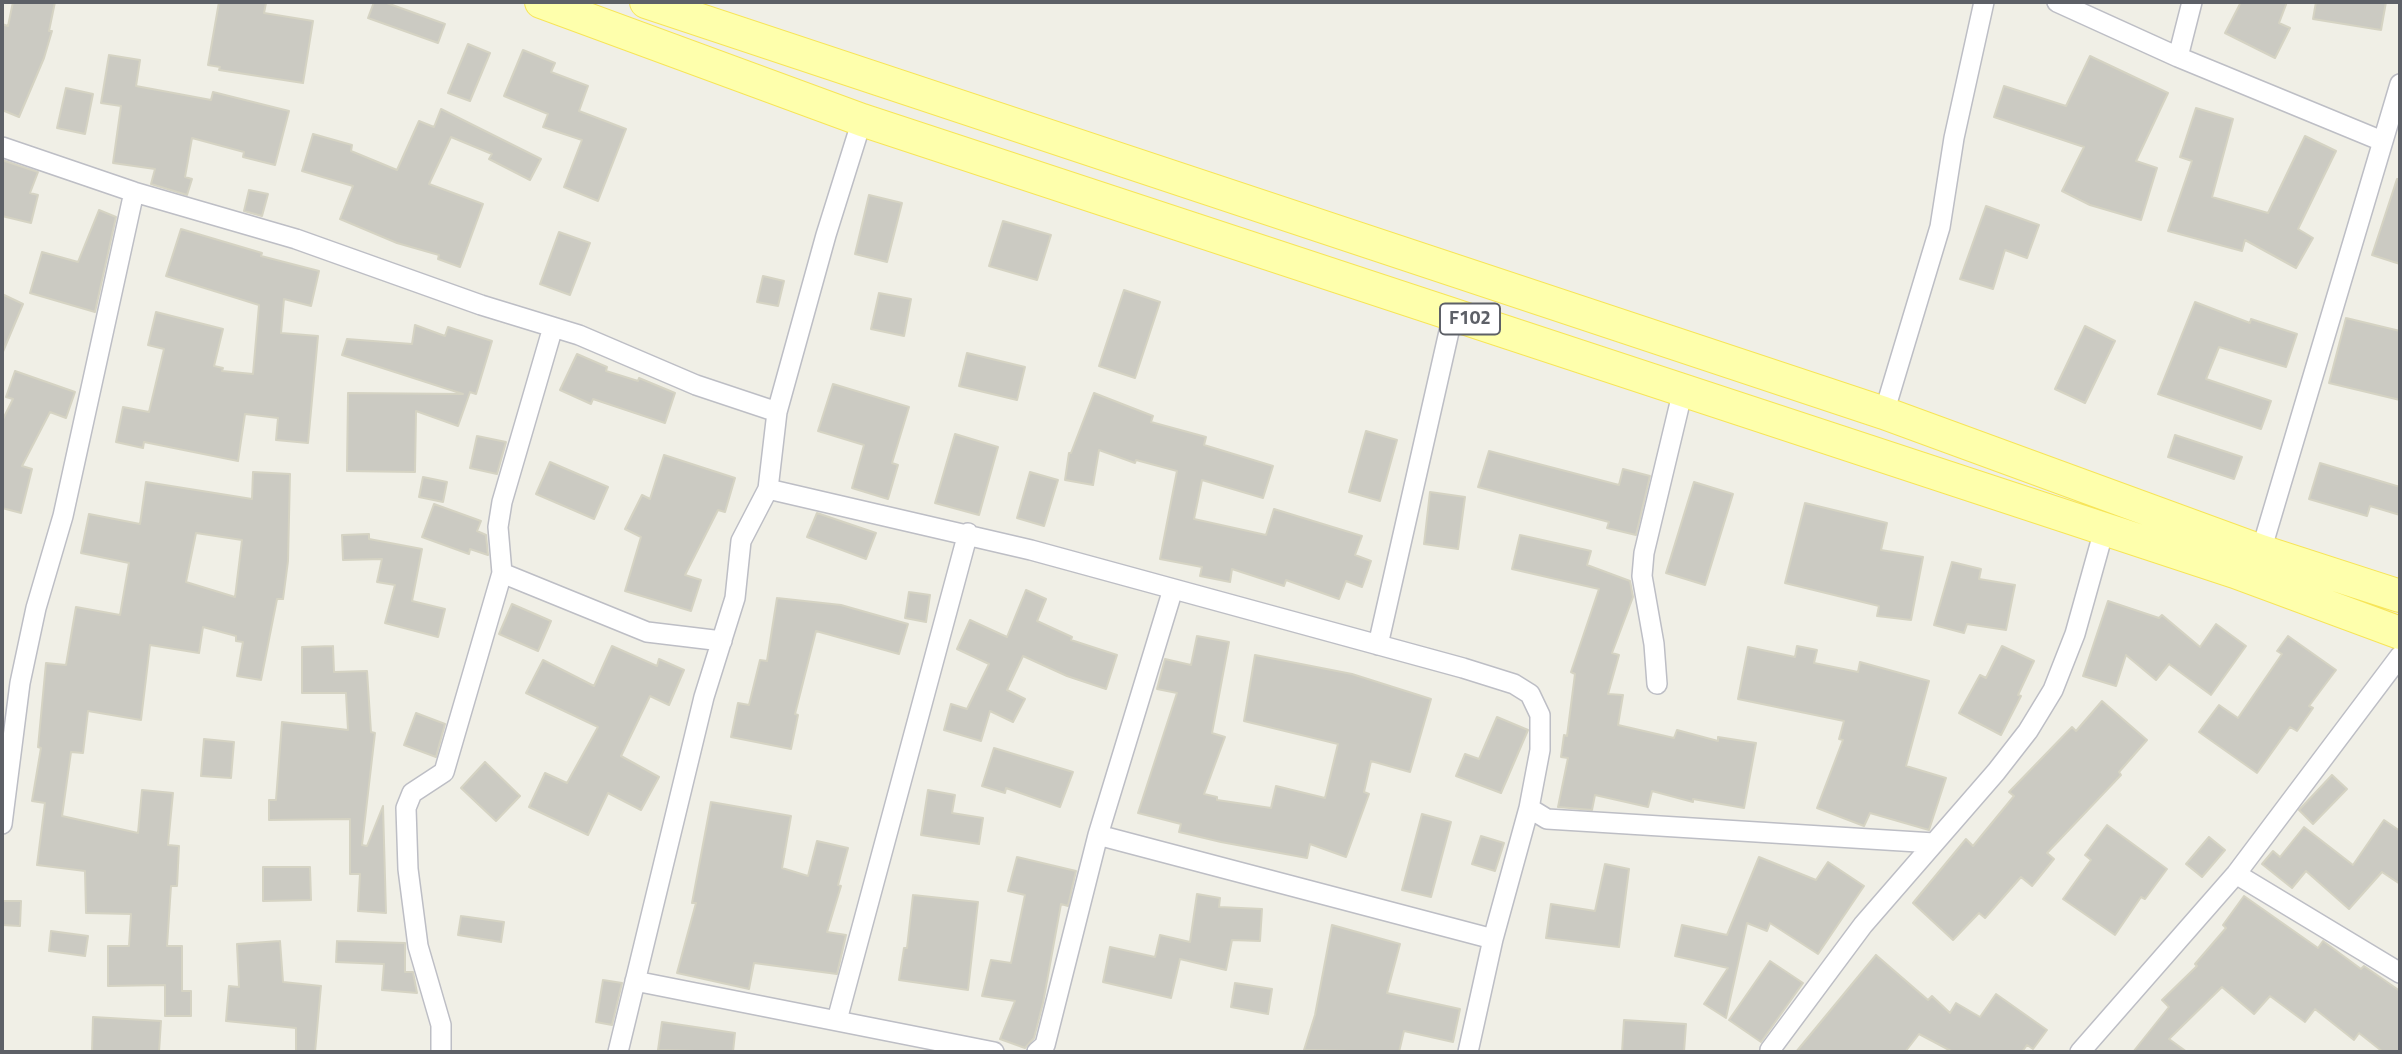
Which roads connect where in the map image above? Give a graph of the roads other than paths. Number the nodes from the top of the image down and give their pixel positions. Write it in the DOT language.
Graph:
graph roads {
  1 [pos="541,2"];
  2 [pos="646,2"];
  3 [pos="1984,2"];
  4 [pos="2057,2"];
  5 [pos="2192,2"];
  6 [pos="2178,57"];
  7 [pos="2400,84"];
  8 [pos="862,120"];
  9 [pos="2382,141"];
  10 [pos="2,147"];
  11 [pos="134,192"];
  12 [pos="1453,314"];
  13 [pos="552,327"];
  14 [pos="1683,390"];
  15 [pos="777,412"];
  16 [pos="1884,413"];
  17 [pos="768,489"];
  18 [pos="2104,530"];
  19 [pos="968,533"];
  20 [pos="2261,551"];
  21 [pos="502,573"];
  22 [pos="1172,589"];
  23 [pos="2400,596"];
  24 [pos="2400,633"];
  25 [pos="722,641"];
  26 [pos="1378,645"];
  27 [pos="2400,656"];
  28 [pos="1657,684"];
  29 [pos="1529,808"];
  30 [pos="2,824"];
  31 [pos="1098,835"];
  32 [pos="1934,843"];
  33 [pos="2236,874"];
  34 [pos="1493,939"];
  35 [pos="2400,973"];
  36 [pos="635,981"];
  37 [pos="837,1020"];
  38 [pos="1770,1050"];
  39 [pos="440,1052"];
  40 [pos="618,1052"];
  41 [pos="995,1052"];
  42 [pos="1037,1052"];
  43 [pos="1468,1052"];
  44 [pos="2080,1052"];
  1 -- 8 [label="main road, F102"];
  2 -- 16 [label="main road, F102"];
  3 -- 16 [label="street"];
  4 -- 6 [label="street"];
  5 -- 6 [label="street"];
  6 -- 9 [label="street"];
  7 -- 9 [label="street"];
  8 -- 12 [label="main road, F102"];
  8 -- 15 [label="street"];
  9 -- 20 [label="street"];
  10 -- 11 [label="street"];
  11 -- 13 [label="street"];
  11 -- 30 [label="street"];
  12 -- 14 [label="main road, F102"];
  12 -- 26 [label="street"];
  13 -- 15 [label="street"];
  13 -- 21 [label="street"];
  14 -- 18 [label="main road, F102"];
  14 -- 28 [label="street"];
  15 -- 17 [label="street"];
  16 -- 20 [label="main road, F102"];
  17 -- 19 [label="street"];
  17 -- 25 [label="street"];
  18 -- 24 [label="main road, F102"];
  18 -- 32 [label="street"];
  19 -- 22 [label="street"];
  19 -- 37 [label="street"];
  20 -- 23 [label="main road, F102"];
  21 -- 25 [label="street"];
  21 -- 39 [label="street"];
  22 -- 26 [label="street"];
  22 -- 31 [label="street"];
  25 -- 36 [label="street"];
  26 -- 29 [label="street"];
  27 -- 33 [label="street"];
  29 -- 32 [label="street"];
  29 -- 34 [label="street"];
  31 -- 34 [label="street"];
  31 -- 42 [label="street"];
  32 -- 38 [label="street"];
  33 -- 35 [label="street"];
  33 -- 44 [label="street"];
  34 -- 43 [label="street"];
  36 -- 37 [label="street"];
  36 -- 40 [label="street"];
  37 -- 41 [label="street"];
}
